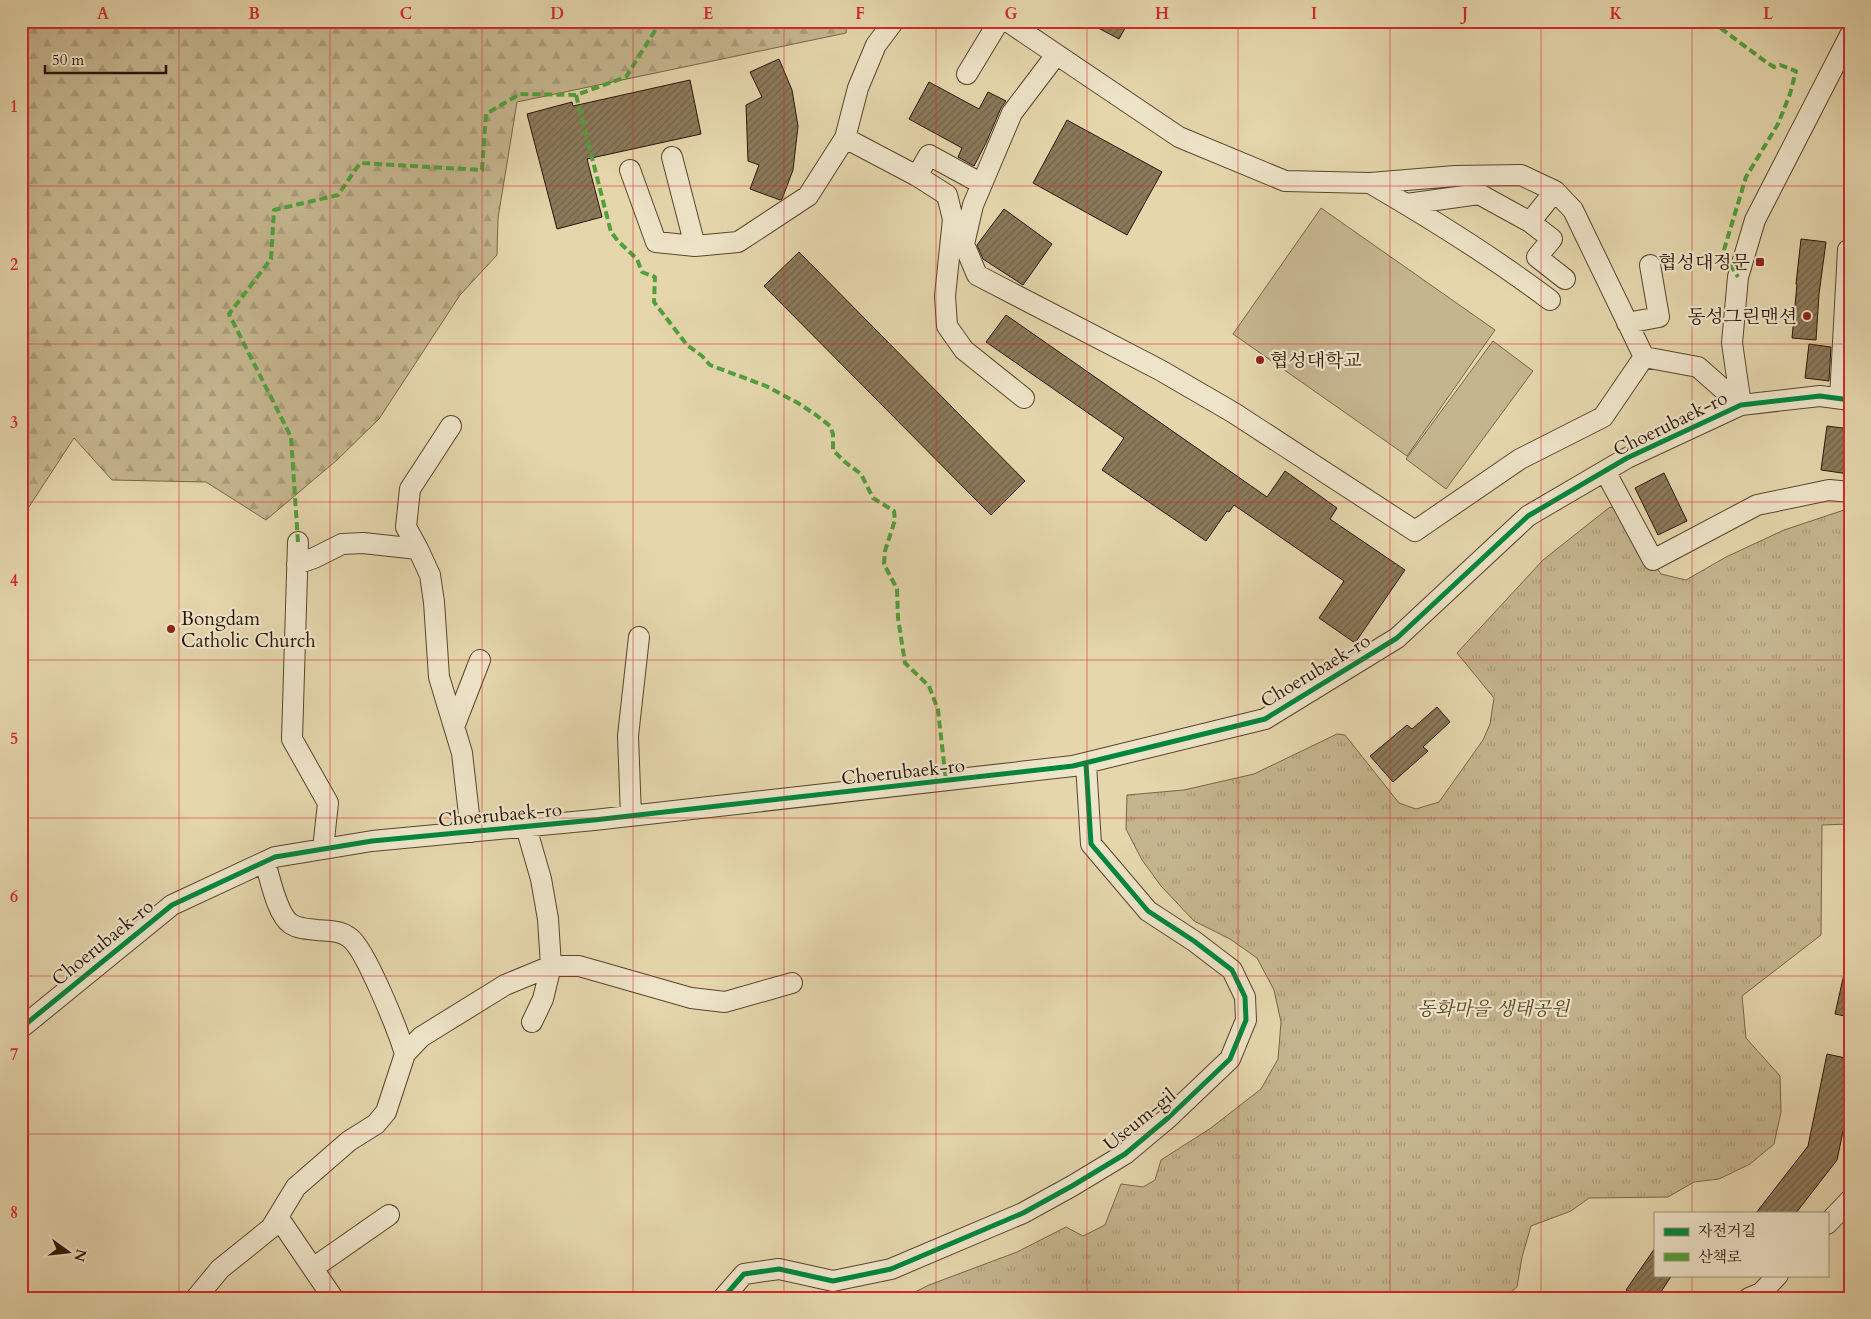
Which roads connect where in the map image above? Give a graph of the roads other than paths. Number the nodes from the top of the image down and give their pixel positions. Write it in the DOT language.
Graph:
graph roads {
  1 [pos="894,21"];
  2 [pos="999,21"];
  3 [pos="1007,21"];
  4 [pos="1850,35"];
  5 [pos="1056,55"];
  6 [pos="967,74"];
  7 [pos="845,138"];
  8 [pos="672,157"];
  9 [pos="630,170"];
  10 [pos="917,176"];
  11 [pos="1370,183"];
  12 [pos="982,184"];
  13 [pos="1555,191"];
  14 [pos="1407,204"];
  15 [pos="1530,222"];
  16 [pos="696,246"];
  17 [pos="1848,250"];
  18 [pos="1537,257"];
  19 [pos="1650,265"];
  20 [pos="1521,278"];
  21 [pos="1565,279"];
  22 [pos="1550,300"];
  23 [pos="1627,323"];
  24 [pos="1644,357"];
  25 [pos="1024,398"];
  26 [pos="1845,399"];
  27 [pos="1741,405"];
  28 [pos="451,426"];
  29 [pos="1605,471"];
  30 [pos="1850,492"];
  31 [pos="298,542"];
  32 [pos="418,549"];
  33 [pos="297,564"];
  34 [pos="639,637"];
  35 [pos="480,660"];
  36 [pos="454,726"];
  37 [pos="1086,764"];
  38 [pos="631,816"];
  39 [pos="526,827"];
  40 [pos="471,832"];
  41 [pos="323,849"];
  42 [pos="265,862"];
  43 [pos="550,966"];
  44 [pos="792,983"];
  45 [pos="532,1022"];
  46 [pos="21,1028"];
  47 [pos="405,1054"];
  48 [pos="1850,1200"];
  49 [pos="389,1215"];
  50 [pos="278,1217"];
  51 [pos="1828,1223"];
  52 [pos="313,1268"];
  53 [pos="1777,1276"];
  54 [pos="196,1298"];
  55 [pos="333,1298"];
  56 [pos="723,1298"];
  57 [pos="1750,1298"];
  1 -- 7 [label="street"];
  2 -- 6 [label="street"];
  3 -- 5 [label="street"];
  4 -- 27 [label="street, Choerubaek-ro"];
  5 -- 11 [label="street"];
  5 -- 12 [label="street"];
  7 -- 10 [label="street"];
  7 -- 16 [label="street"];
  8 -- 16 [label="street"];
  9 -- 16 [label="street"];
  10 -- 12 [label="street"];
  10 -- 25 [label="street"];
  11 -- 13 [label="street"];
  11 -- 14 [label="street"];
  12 -- 24 [label="street"];
  13 -- 15 [label="street"];
  13 -- 23 [label="street"];
  14 -- 15 [label="street"];
  14 -- 20 [label="street"];
  15 -- 18 [label="street"];
  17 -- 26 [label="street"];
  18 -- 20 [label="street"];
  18 -- 21 [label="street"];
  19 -- 23 [label="street"];
  20 -- 22 [label="street"];
  23 -- 24 [label="street"];
  24 -- 27 [label="street"];
  26 -- 27 [label="street"];
  27 -- 29 [label="street, Choerubaek-ro"];
  28 -- 32 [label="street"];
  29 -- 30 [label="street"];
  29 -- 37 [label="street, Choerubaek-ro"];
  31 -- 33 [label="street"];
  32 -- 33 [label="street"];
  32 -- 36 [label="street"];
  33 -- 41 [label="street"];
  34 -- 38 [label="street"];
  35 -- 36 [label="street"];
  36 -- 40 [label="street"];
  37 -- 38 [label="street, Choerubaek-ro"];
  37 -- 56 [label="street, Useum-gil"];
  38 -- 39 [label="street, Choerubaek-ro"];
  39 -- 40 [label="street, Choerubaek-ro"];
  39 -- 43 [label="street"];
  40 -- 41 [label="street, Choerubaek-ro"];
  41 -- 42 [label="street, Choerubaek-ro"];
  42 -- 46 [label="street, Choerubaek-ro"];
  42 -- 47 [label="street"];
  43 -- 44 [label="street"];
  43 -- 45 [label="street"];
  43 -- 47 [label="street"];
  47 -- 50 [label="street"];
  48 -- 51 [label="street"];
  49 -- 52 [label="street"];
  50 -- 52 [label="street"];
  50 -- 54 [label="street"];
  52 -- 55 [label="street"];
  53 -- 57 [label="street"];
}
